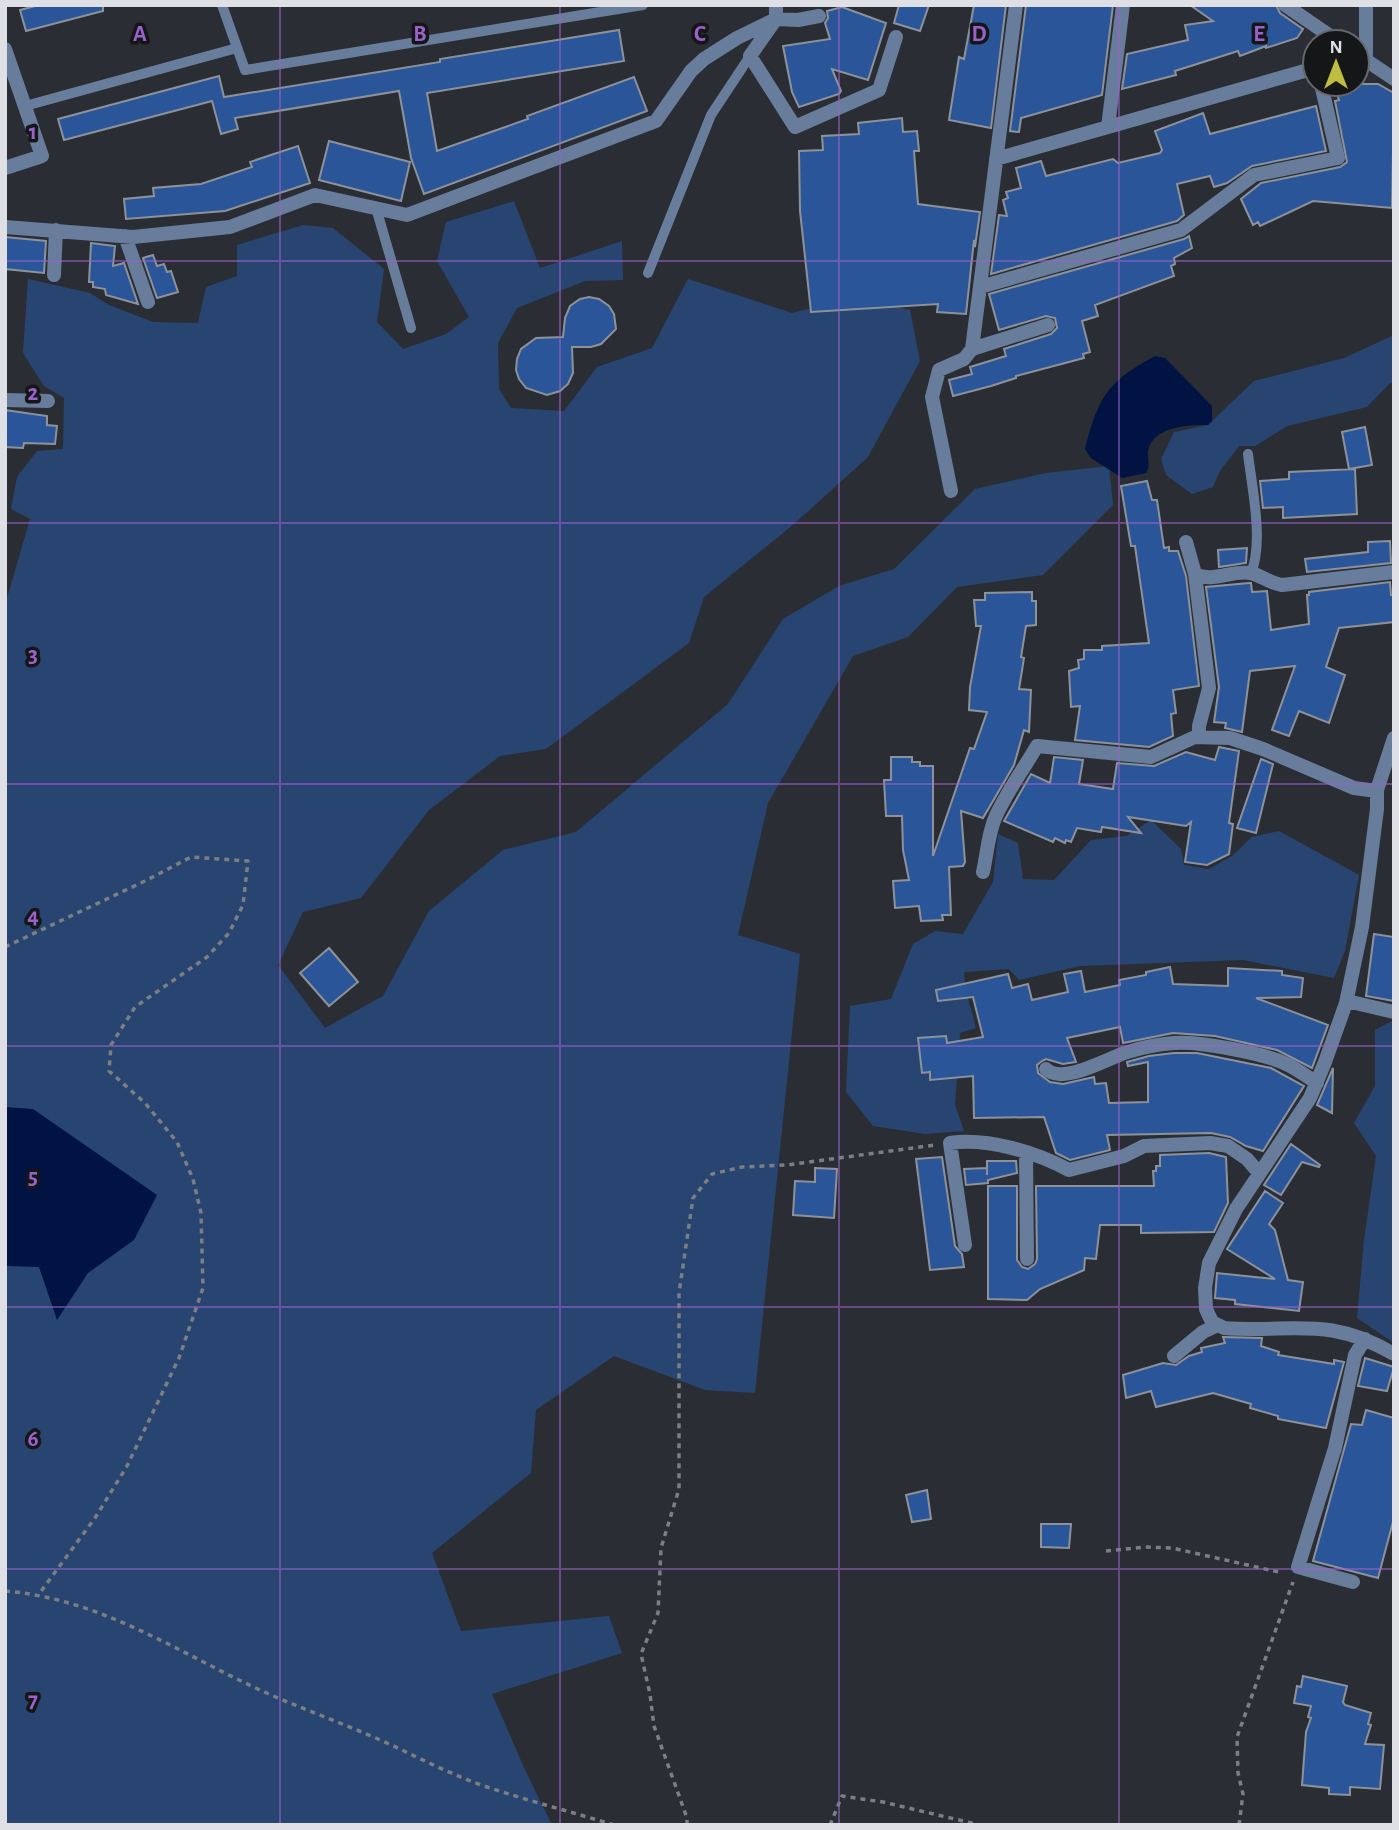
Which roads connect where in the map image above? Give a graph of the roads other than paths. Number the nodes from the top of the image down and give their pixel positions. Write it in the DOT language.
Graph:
graph roads {
  1 [pos="222,5"];
  2 [pos="643,5"];
  3 [pos="1016,5"];
  4 [pos="1123,5"];
  5 [pos="1285,5"];
  6 [pos="1366,5"];
  7 [pos="581,10"];
  8 [pos="776,12"];
  9 [pos="819,16"];
  10 [pos="1319,28"];
  11 [pos="1366,28"];
  12 [pos="896,37"];
  13 [pos="237,48"];
  14 [pos="5,49"];
  15 [pos="750,56"];
  16 [pos="1371,64"];
  17 [pos="1301,72"];
  18 [pos="1394,79"];
  19 [pos="1324,98"];
  20 [pos="25,106"];
  21 [pos="1108,127"];
  22 [pos="996,159"];
  23 [pos="5,168"];
  24 [pos="376,208"];
  25 [pos="5,227"];
  26 [pos="56,230"];
  27 [pos="125,236"];
  28 [pos="648,273"];
  29 [pos="54,275"];
  30 [pos="980,287"];
  31 [pos="148,302"];
  32 [pos="1048,325"];
  33 [pos="411,328"];
  34 [pos="972,349"];
  35 [pos="5,400"];
  36 [pos="48,401"];
  37 [pos="1248,454"];
  38 [pos="951,491"];
  39 [pos="1186,542"];
  40 [pos="1394,572"];
  41 [pos="1251,573"];
  42 [pos="1195,574"];
  43 [pos="1199,737"];
  44 [pos="1394,738"];
  45 [pos="1377,791"];
  46 [pos="983,872"];
  47 [pos="1347,1001"];
  48 [pos="1394,1012"];
  49 [pos="1046,1069"];
  50 [pos="1317,1083"];
  51 [pos="1026,1153"];
  52 [pos="1259,1173"];
  53 [pos="965,1245"];
  54 [pos="1027,1259"];
  55 [pos="1218,1325"];
  56 [pos="1365,1339"];
  57 [pos="1390,1348"];
  58 [pos="1174,1356"];
  59 [pos="1353,1583"];
  1 -- 13 [label="lane"];
  2 -- 7 [label="lane"];
  3 -- 22 [label="street"];
  4 -- 21 [label="street"];
  5 -- 10 [label="street"];
  6 -- 11 [label="street"];
  7 -- 13 [label="lane"];
  8 -- 9 [label="street"];
  8 -- 15 [label="street"];
  8 -- 24 [label="street"];
  12 -- 15 [label="street"];
  13 -- 20 [label="lane"];
  14 -- 20 [label="street"];
  15 -- 28 [label="lane"];
  16 -- 18 [label="street"];
  17 -- 21 [label="street"];
  19 -- 30 [label="street"];
  20 -- 23 [label="street"];
  21 -- 22 [label="street"];
  22 -- 30 [label="street"];
  24 -- 27 [label="street"];
  24 -- 33 [label="lane"];
  25 -- 26 [label="street"];
  26 -- 27 [label="street"];
  26 -- 29 [label="street"];
  27 -- 31 [label="street"];
  30 -- 34 [label="street"];
  32 -- 34 [label="street"];
  34 -- 38 [label="street"];
  35 -- 36 [label="street"];
  37 -- 41 [label="lane"];
  39 -- 42 [label="street"];
  40 -- 41 [label="street"];
  41 -- 42 [label="street"];
  42 -- 43 [label="street"];
  43 -- 45 [label="street"];
  43 -- 46 [label="street"];
  44 -- 45 [label="street"];
  45 -- 47 [label="street"];
  47 -- 48 [label="street"];
  47 -- 50 [label="street"];
  49 -- 50 [label="street"];
  50 -- 52 [label="street"];
  51 -- 52 [label="street"];
  51 -- 53 [label="street"];
  51 -- 54 [label="street"];
  52 -- 55 [label="street"];
  55 -- 56 [label="street"];
  55 -- 58 [label="street"];
  56 -- 57 [label="street"];
  56 -- 59 [label="street"];
}
